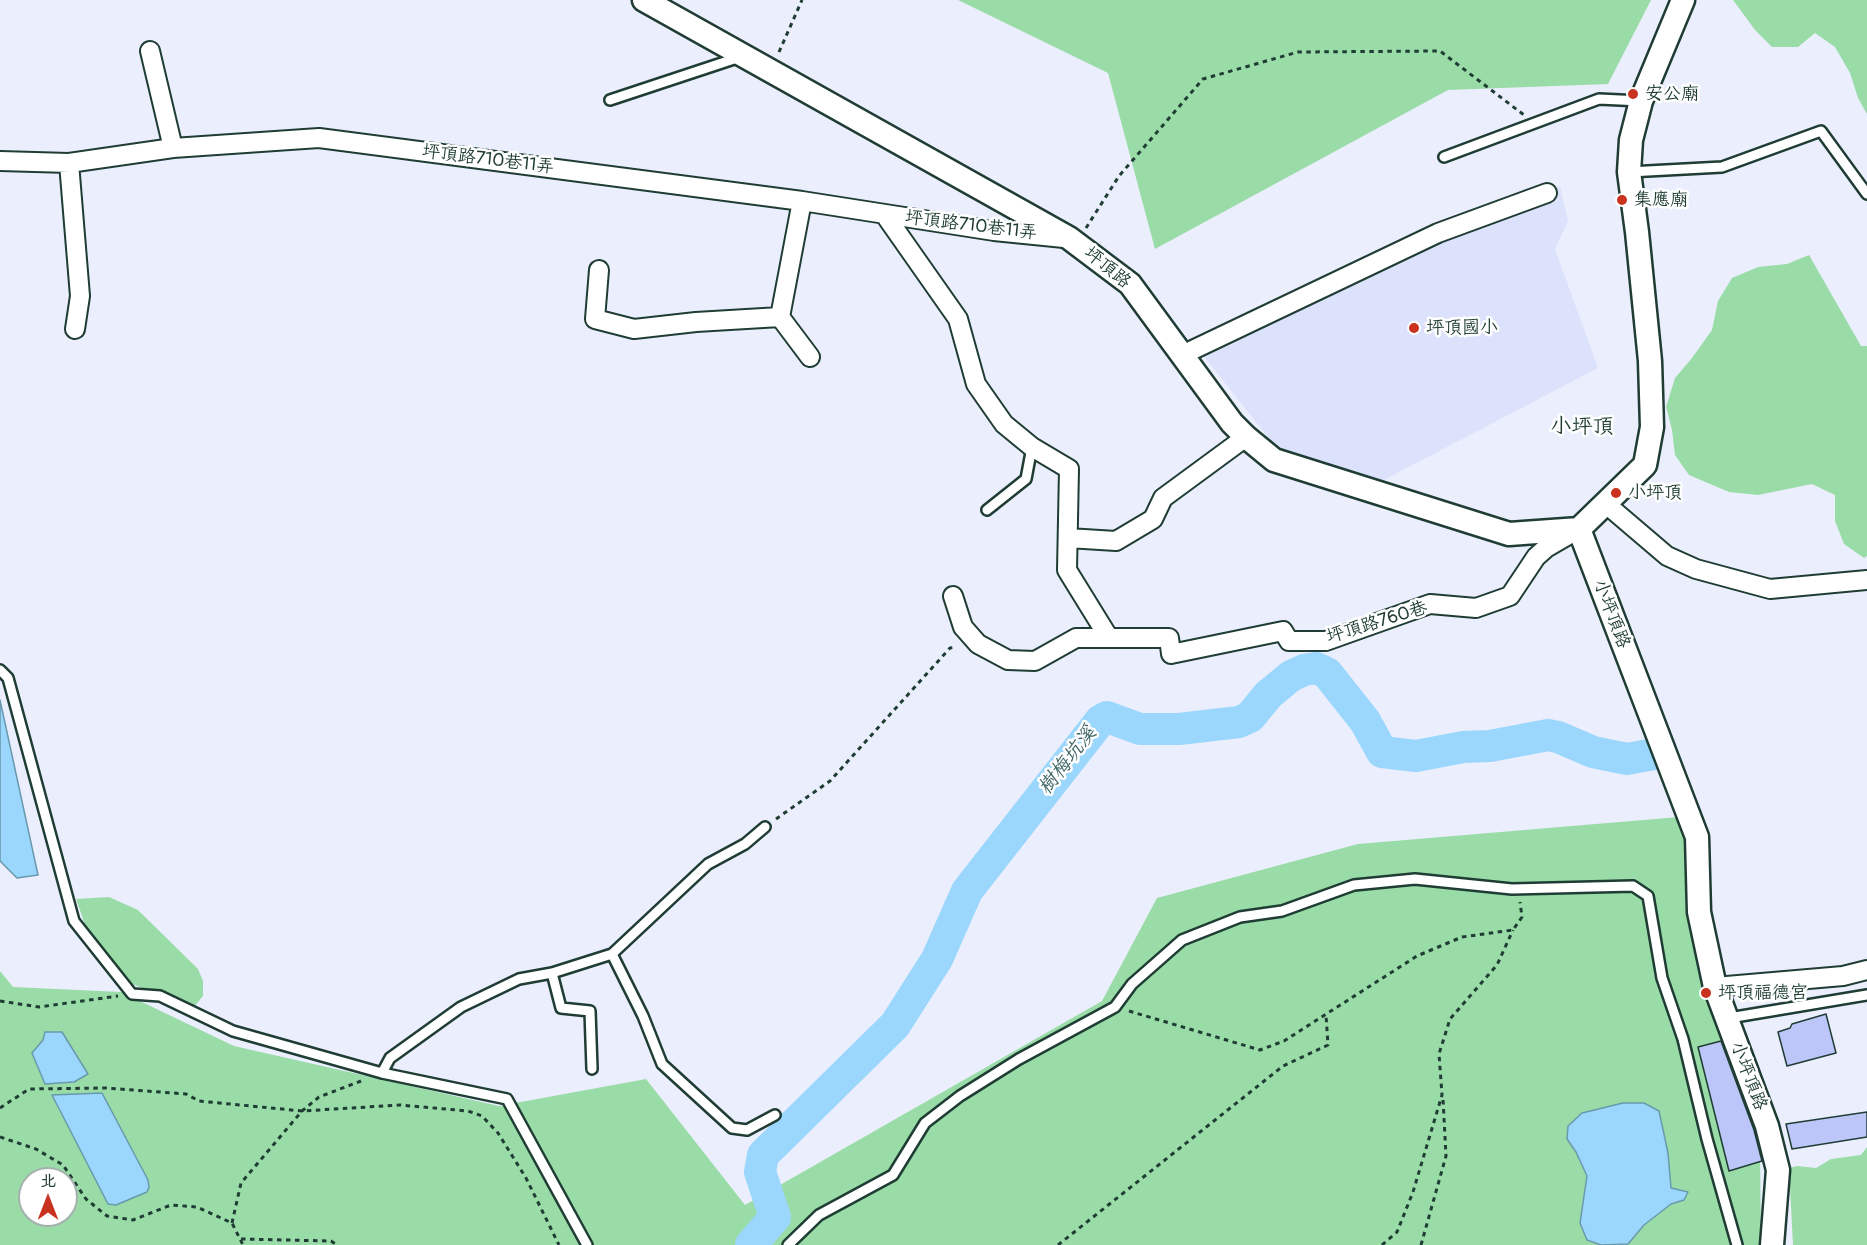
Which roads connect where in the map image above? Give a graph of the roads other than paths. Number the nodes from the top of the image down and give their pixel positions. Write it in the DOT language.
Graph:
graph roads {
  1 [pos="644,0"];
  2 [pos="1683,0"];
  3 [pos="150,51"];
  4 [pos="745,56"];
  5 [pos="610,100"];
  6 [pos="1641,101"];
  7 [pos="173,148"];
  8 [pos="1444,157"];
  9 [pos="0,161"];
  10 [pos="69,163"];
  11 [pos="1629,172"];
  12 [pos="1547,193"];
  13 [pos="1867,194"];
  14 [pos="802,201"];
  15 [pos="1018,209"];
  16 [pos="885,215"];
  17 [pos="994,231"];
  18 [pos="1072,241"];
  19 [pos="599,270"];
  20 [pos="780,317"];
  21 [pos="75,329"];
  22 [pos="1182,355"];
  23 [pos="810,357"];
  24 [pos="1246,437"];
  25 [pos="1032,447"];
  26 [pos="1606,504"];
  27 [pos="987,510"];
  28 [pos="1579,529"];
  29 [pos="1068,538"];
  30 [pos="1866,583"];
  31 [pos="953,596"];
  32 [pos="1109,638"];
  33 [pos="0,670"];
  34 [pos="765,827"];
  35 [pos="612,954"];
  36 [pos="1867,970"];
  37 [pos="552,973"];
  38 [pos="1715,987"];
  39 [pos="1867,995"];
  40 [pos="1726,1019"];
  41 [pos="592,1069"];
  42 [pos="382,1073"];
  43 [pos="775,1115"];
  44 [pos="587,1245"];
  45 [pos="788,1245"];
  46 [pos="1737,1245"];
  47 [pos="1773,1245"];
  1 -- 4 [label="street, 坪頂路"];
  2 -- 6 [label="street"];
  3 -- 7 [label="street"];
  4 -- 5 [label="lane"];
  4 -- 15 [label="street, 坪頂路"];
  6 -- 8 [label="lane"];
  6 -- 11 [label="street"];
  7 -- 10 [label="street, 坪頂路710巷11弄"];
  7 -- 14 [label="street, 坪頂路710巷11弄"];
  9 -- 10 [label="street, 坪頂路710巷11弄"];
  10 -- 21 [label="street"];
  11 -- 13 [label="lane"];
  11 -- 26 [label="street"];
  12 -- 22 [label="street"];
  14 -- 16 [label="street, 坪頂路710巷11弄"];
  14 -- 20 [label="street"];
  15 -- 17 [label="street"];
  15 -- 18 [label="street, 坪頂路"];
  16 -- 17 [label="street, 坪頂路710巷11弄"];
  16 -- 25 [label="street"];
  17 -- 18 [label="street, 坪頂路710巷11弄"];
  18 -- 22 [label="street, 坪頂路"];
  19 -- 20 [label="street"];
  20 -- 23 [label="street"];
  22 -- 24 [label="street, 坪頂路"];
  24 -- 28 [label="street, 坪頂路"];
  24 -- 29 [label="street"];
  25 -- 27 [label="lane"];
  25 -- 29 [label="street"];
  26 -- 28 [label="street"];
  26 -- 30 [label="street"];
  28 -- 32 [label="street, 坪頂路760巷"];
  28 -- 38 [label="street, 小坪頂路"];
  29 -- 32 [label="street"];
  31 -- 32 [label="street, 坪頂路760巷"];
  33 -- 42 [label="lane"];
  34 -- 35 [label="lane"];
  35 -- 37 [label="lane"];
  35 -- 43 [label="lane"];
  36 -- 38 [label="street"];
  37 -- 41 [label="lane"];
  37 -- 42 [label="lane"];
  38 -- 40 [label="street, 小坪頂路"];
  39 -- 40 [label="lane"];
  40 -- 47 [label="street, 小坪頂路"];
  42 -- 44 [label="lane"];
  45 -- 46 [label="lane"];
}
